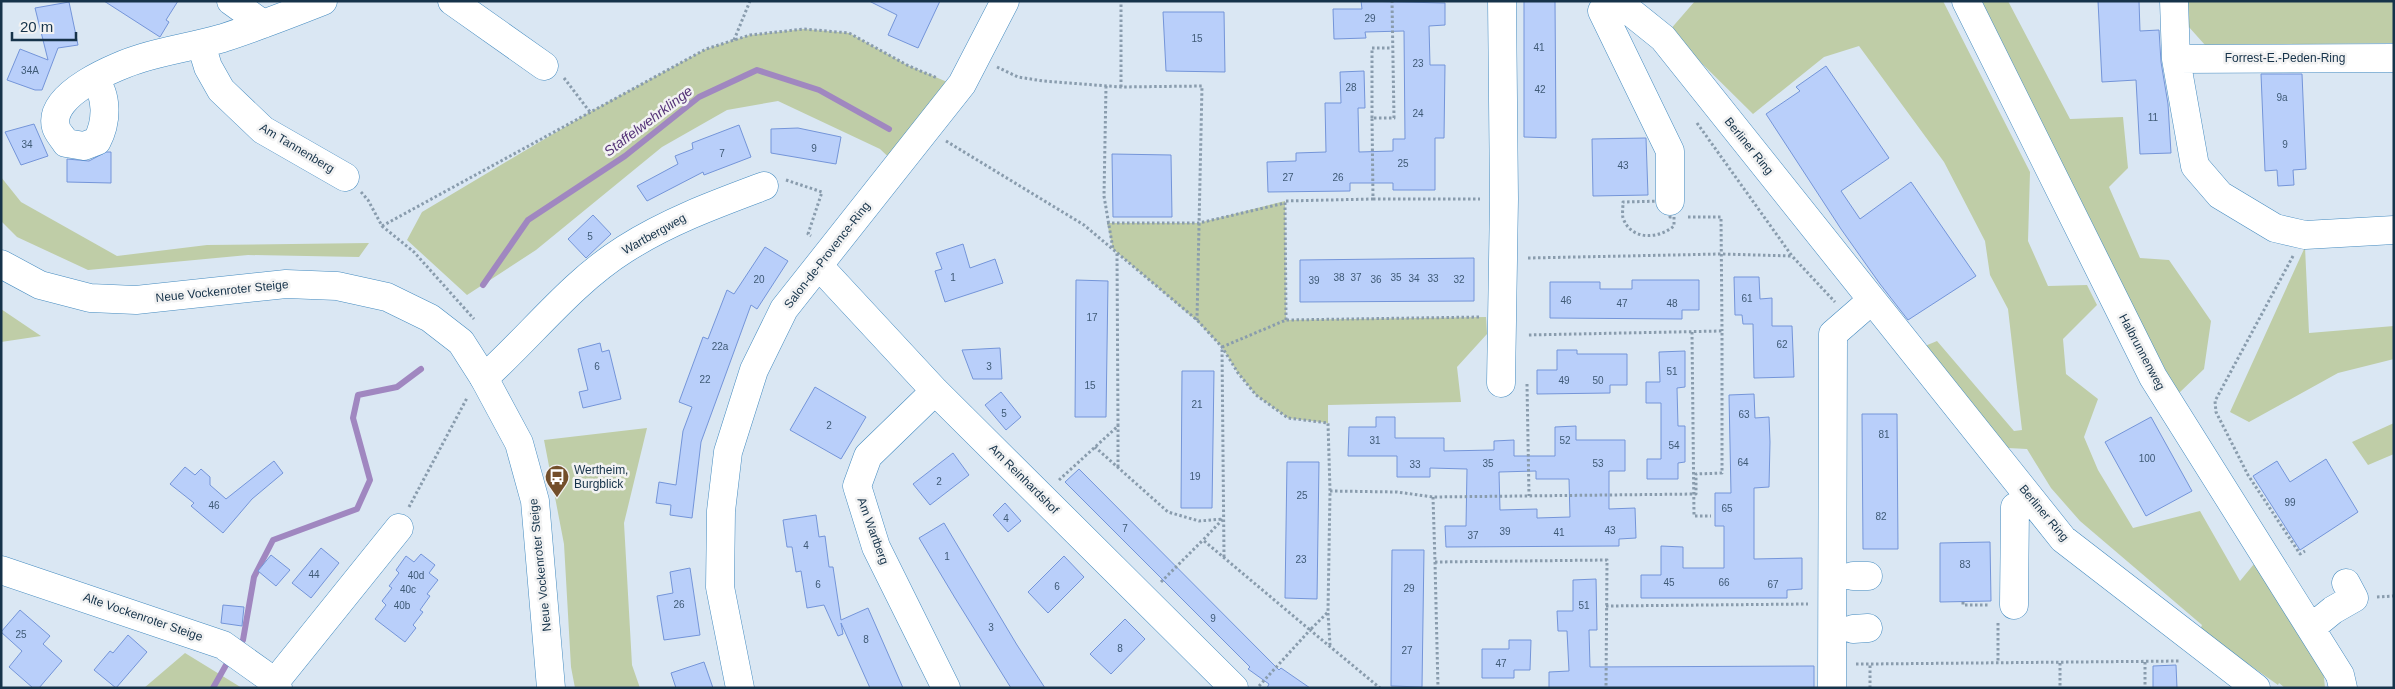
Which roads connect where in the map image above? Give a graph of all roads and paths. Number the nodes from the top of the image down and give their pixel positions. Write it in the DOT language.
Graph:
graph roads {
  1 [pos="232,1"];
  2 [pos="323,1"];
  3 [pos="452,1"];
  4 [pos="750,1"];
  5 [pos="1005,1"];
  6 [pos="1121,1"];
  7 [pos="1392,1"];
  8 [pos="1502,1"];
  9 [pos="1966,1"];
  10 [pos="2174,1"];
  11 [pos="1609,6"];
  12 [pos="263,24"];
  13 [pos="734,40"];
  14 [pos="201,44"];
  15 [pos="1392,48"];
  16 [pos="2394,58"];
  17 [pos="2176,59"];
  18 [pos="992,64"];
  19 [pos="544,66"];
  20 [pos="94,79"];
  21 [pos="1106,86"];
  22 [pos="1120,87"];
  23 [pos="959,88"];
  24 [pos="579,97"];
  25 [pos="590,112"];
  26 [pos="1692,116"];
  27 [pos="1372,118"];
  28 [pos="943,139"];
  29 [pos="346,177"];
  30 [pos="764,186"];
  31 [pos="1373,199"];
  32 [pos="1486,199"];
  33 [pos="1285,203"];
  34 [pos="1670,206"];
  35 [pos="1108,223"];
  36 [pos="1199,223"];
  37 [pos="382,226"];
  38 [pos="1632,230"];
  39 [pos="2394,230"];
  40 [pos="2297,248"];
  41 [pos="1113,249"];
  42 [pos="818,252"];
  43 [pos="1118,253"];
  44 [pos="1721,254"];
  45 [pos="1792,256"];
  46 [pos="1528,258"];
  47 [pos="1,264"];
  48 [pos="1872,300"];
  49 [pos="1486,316"];
  50 [pos="1851,318"];
  51 [pos="474,319"];
  52 [pos="1197,320"];
  53 [pos="1286,320"];
  54 [pos="1722,330"];
  55 [pos="1692,332"];
  56 [pos="1527,335"];
  57 [pos="1222,347"];
  58 [pos="484,378"];
  59 [pos="1501,383"];
  60 [pos="935,391"];
  61 [pos="1118,426"];
  62 [pos="1526,426"];
  63 [pos="1118,468"];
  64 [pos="1330,491"];
  65 [pos="1694,494"];
  66 [pos="1529,496"];
  67 [pos="1433,497"];
  68 [pos="2015,507"];
  69 [pos="1711,516"];
  70 [pos="1224,519"];
  71 [pos="399,528"];
  72 [pos="1203,540"];
  73 [pos="2305,551"];
  74 [pos="1224,558"];
  75 [pos="1435,562"];
  76 [pos="1,570"];
  77 [pos="1158,584"];
  78 [pos="2346,584"];
  79 [pos="1832,604"];
  80 [pos="1606,606"];
  81 [pos="2006,609"];
  82 [pos="1328,612"];
  83 [pos="2311,628"];
  84 [pos="1861,629"];
  85 [pos="1310,630"];
  86 [pos="1330,645"];
  87 [pos="2179,656"];
  88 [pos="2145,662"];
  89 [pos="1998,663"];
  90 [pos="2060,663"];
  91 [pos="1870,664"];
  92 [pos="277,685"];
  93 [pos="551,688"];
  94 [pos="740,688"];
  95 [pos="946,688"];
  96 [pos="1234,688"];
  97 [pos="1257,688"];
  98 [pos="1380,688"];
  99 [pos="1438,688"];
  100 [pos="1606,688"];
  101 [pos="1832,688"];
  102 [pos="1870,688"];
  103 [pos="2060,688"];
  104 [pos="2145,688"];
  105 [pos="2256,688"];
  106 [pos="2343,688"];
  1 -- 12 [label="street"];
  2 -- 12 [label="street"];
  3 -- 19 [label="street"];
  4 -- 13 [label="path"];
  5 -- 23 [label="street, Salon-de-Provence-Ring"];
  6 -- 22 [label="path"];
  7 -- 15 [label="path"];
  8 -- 59 [label="street"];
  9 -- 83 [label="street, Halbrunnenweg"];
  10 -- 17 [label="street"];
  11 -- 34 [label="street"];
  11 -- 48 [label="street, Berliner Ring"];
  12 -- 14 [label="street"];
  13 -- 23 [label="path"];
  13 -- 25 [label="path"];
  14 -- 20 [label="street"];
  14 -- 29 [label="street, Am Tannenberg"];
  15 -- 27 [label="path"];
  15 -- 27 [label="path"];
  16 -- 17 [label="street, Forrest-E.-Peden-Ring"];
  17 -- 39 [label="street"];
  18 -- 21 [label="path"];
  21 -- 22 [label="path"];
  21 -- 35 [label="path"];
  22 -- 36 [label="path"];
  23 -- 42 [label="street, Salon-de-Provence-Ring"];
  24 -- 25 [label="path"];
  25 -- 37 [label="path"];
  26 -- 45 [label="path"];
  27 -- 31 [label="path"];
  28 -- 41 [label="path"];
  29 -- 37 [label="path"];
  30 -- 42 [label="path"];
  30 -- 58 [label="street, Wartbergweg"];
  31 -- 32 [label="path"];
  31 -- 33 [label="path"];
  33 -- 36 [label="path"];
  33 -- 53 [label="path"];
  34 -- 38 [label="path"];
  34 -- 44 [label="path"];
  35 -- 36 [label="path"];
  35 -- 41 [label="path"];
  36 -- 52 [label="path"];
  37 -- 51 [label="path"];
  40 -- 73 [label="path"];
  41 -- 43 [label="path"];
  42 -- 60 [label="street, Am Reinhardshof"];
  42 -- 94 [label="street, Salon-de-Provence-Ring"];
  43 -- 52 [label="path"];
  43 -- 61 [label="path"];
  44 -- 45 [label="path"];
  44 -- 46 [label="path"];
  44 -- 54 [label="path"];
  45 -- 50 [label="path"];
  47 -- 58 [label="street, Neue Vockenroter Steige"];
  48 -- 50 [label="street"];
  48 -- 105 [label="street, Berliner Ring"];
  49 -- 53 [label="path"];
  50 -- 79 [label="street"];
  52 -- 57 [label="path"];
  53 -- 57 [label="path"];
  55 -- 56 [label="path"];
  55 -- 65 [label="path"];
  55 -- 65 [label="path"];
  57 -- 64 [label="path"];
  57 -- 70 [label="path"];
  58 -- 71 [label="path"];
  58 -- 93 [label="street, Neue Vockenroter Steige"];
  60 -- 95 [label="street, Am Wartberg"];
  60 -- 96 [label="street, Am Reinhardshof"];
  61 -- 63 [label="path"];
  61 -- 63 [label="path"];
  62 -- 66 [label="path"];
  63 -- 70 [label="path"];
  64 -- 67 [label="path"];
  64 -- 82 [label="path"];
  65 -- 66 [label="path"];
  65 -- 69 [label="path"];
  66 -- 67 [label="path"];
  67 -- 75 [label="path"];
  68 -- 81 [label="street"];
  70 -- 72 [label="path"];
  70 -- 74 [label="path"];
  71 -- 92 [label="street, Alte Vockenroter Steige"];
  72 -- 74 [label="path"];
  72 -- 77 [label="path"];
  74 -- 85 [label="path"];
  75 -- 80 [label="path"];
  75 -- 99 [label="path"];
  76 -- 92 [label="street, Alte Vockenroter Steige"];
  78 -- 83 [label="street"];
  79 -- 80 [label="path"];
  79 -- 101 [label="street"];
  80 -- 100 [label="path"];
  81 -- 89 [label="path"];
  82 -- 85 [label="path"];
  82 -- 86 [label="path"];
  83 -- 106 [label="street, Halbrunnenweg"];
  84 -- 91 [label="path"];
  85 -- 86 [label="path"];
  85 -- 97 [label="path"];
  86 -- 98 [label="path"];
  87 -- 88 [label="path"];
  88 -- 90 [label="path"];
  88 -- 104 [label="path"];
  89 -- 90 [label="path"];
  89 -- 91 [label="path"];
  90 -- 103 [label="path"];
  91 -- 102 [label="path"];
}
